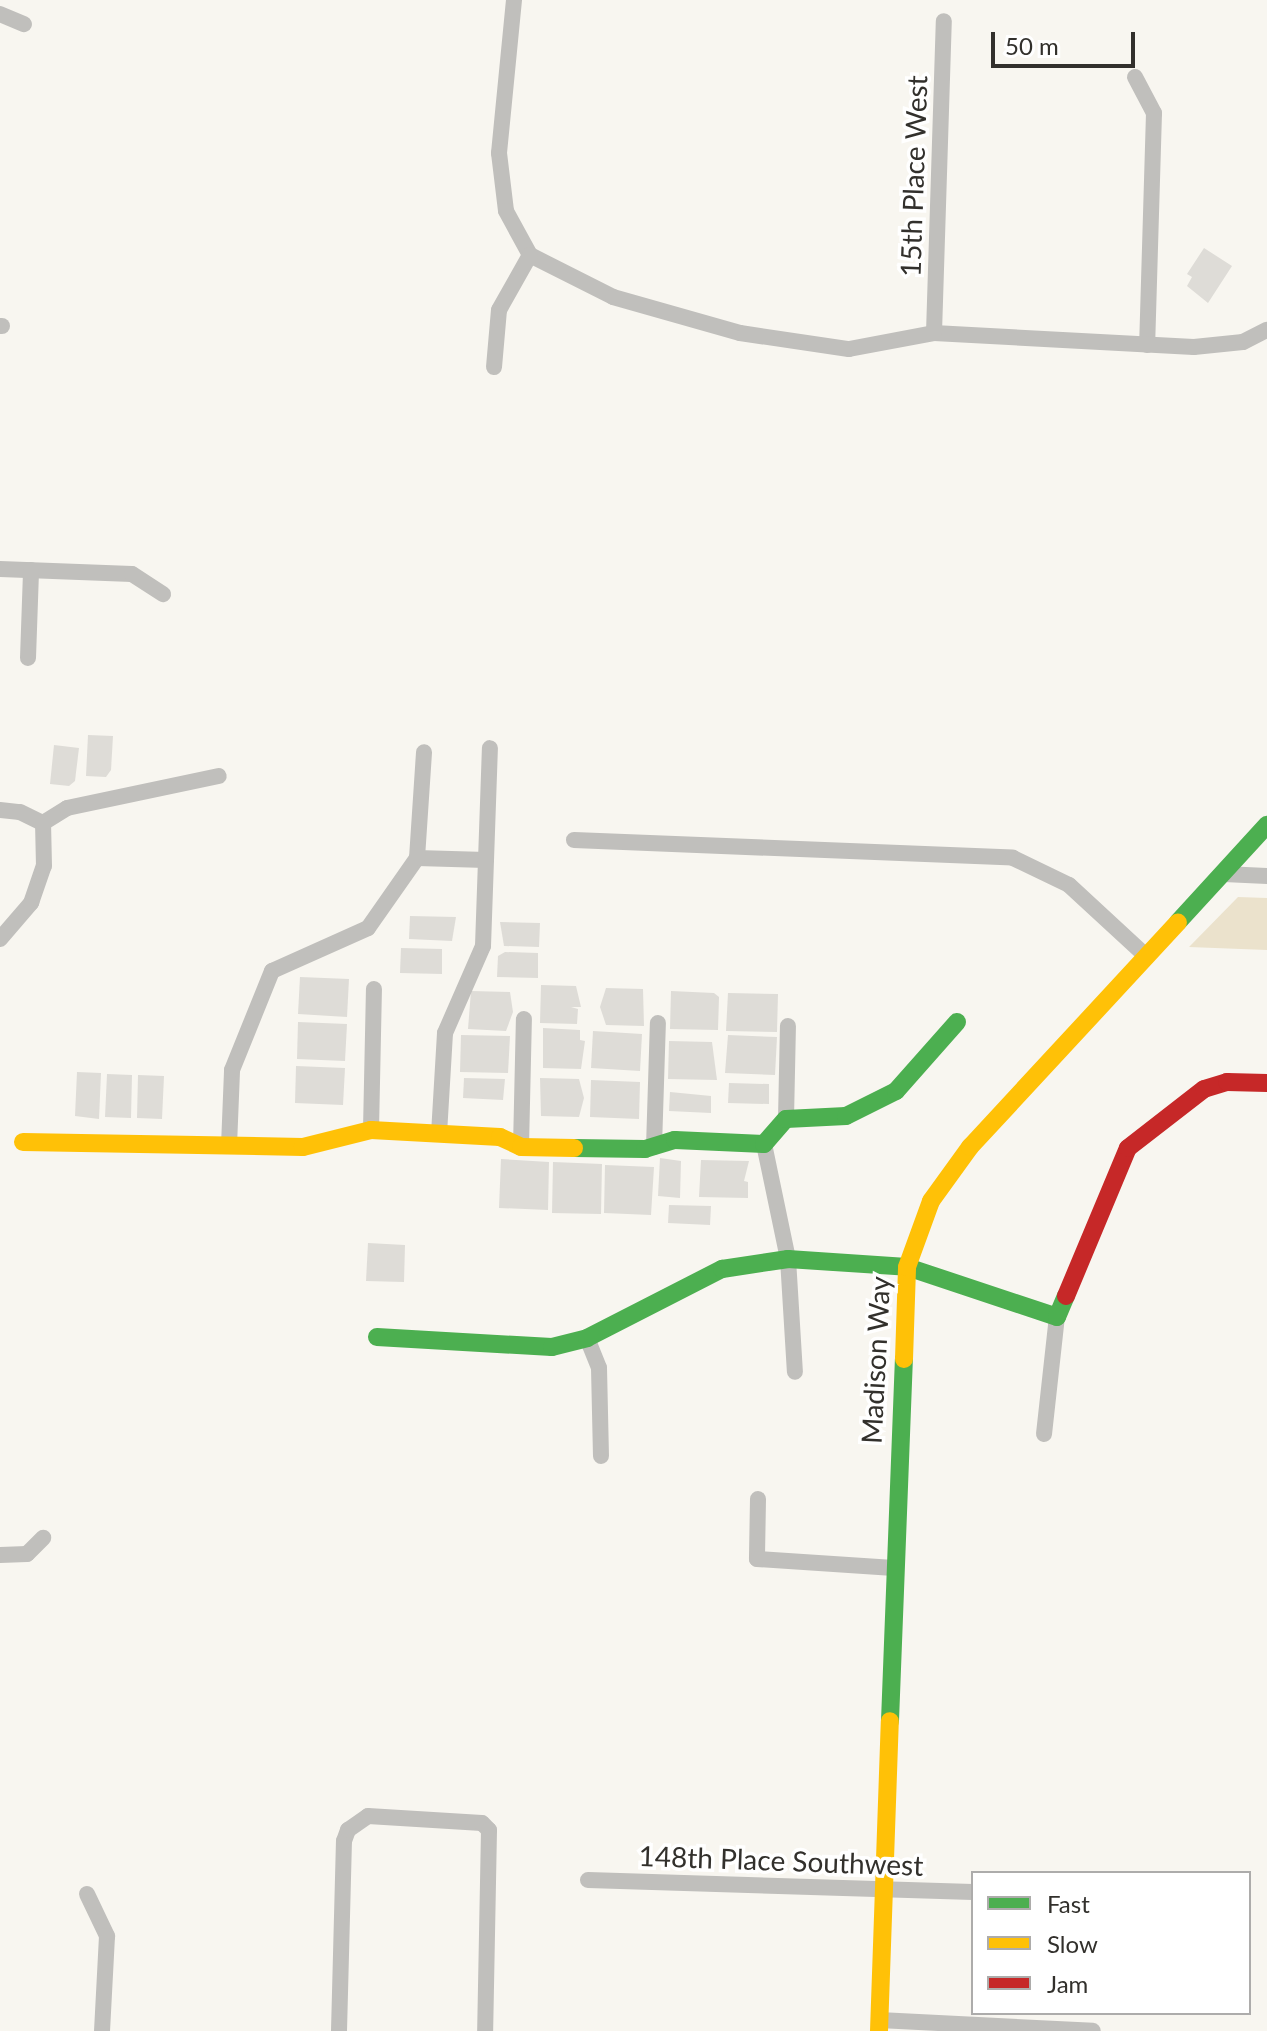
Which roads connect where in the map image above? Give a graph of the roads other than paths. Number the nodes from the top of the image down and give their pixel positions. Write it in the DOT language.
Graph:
graph roads {
  1 [pos="514,0"];
  2 [pos="0,14"];
  3 [pos="944,21"];
  4 [pos="24,24"];
  5 [pos="1135,77"];
  6 [pos="530,255"];
  7 [pos="1267,330"];
  8 [pos="934,333"];
  9 [pos="1147,345"];
  10 [pos="494,367"];
  11 [pos="0,569"];
  12 [pos="31,570"];
  13 [pos="163,594"];
  14 [pos="28,658"];
  15 [pos="490,748"];
  16 [pos="424,752"];
  17 [pos="219,776"];
  18 [pos="0,810"];
  19 [pos="43,823"];
  20 [pos="1267,825"];
  21 [pos="574,840"];
  22 [pos="417,858"];
  23 [pos="486,860"];
  24 [pos="1224,874"];
  25 [pos="1267,876"];
  26 [pos="0,939"];
  27 [pos="1147,957"];
  28 [pos="374,989"];
  29 [pos="524,1019"];
  30 [pos="957,1022"];
  31 [pos="658,1023"];
  32 [pos="788,1026"];
  33 [pos="1267,1083"];
  34 [pos="786,1119"];
  35 [pos="371,1130"];
  36 [pos="439,1134"];
  37 [pos="23,1142"];
  38 [pos="764,1144"];
  39 [pos="229,1146"];
  40 [pos="521,1147"];
  41 [pos="654,1147"];
  42 [pos="788,1259"];
  43 [pos="907,1267"];
  44 [pos="1057,1317"];
  45 [pos="377,1337"];
  46 [pos="587,1338"];
  47 [pos="795,1372"];
  48 [pos="1044,1434"];
  49 [pos="601,1456"];
  50 [pos="758,1499"];
  51 [pos="43,1538"];
  52 [pos="0,1555"];
  53 [pos="894,1568"];
  54 [pos="588,1880"];
  55 [pos="880,1888"];
  56 [pos="971,1892"];
  57 [pos="87,1894"];
  58 [pos="879,2025"];
  59 [pos="102,2031"];
  60 [pos="339,2031"];
  61 [pos="485,2031"];
  62 [pos="1093,2031"];
  1 -- 6 [label="street"];
  2 -- 4 [label="street"];
  3 -- 8 [label="street, 15th Place West"];
  5 -- 9 [label="street"];
  6 -- 8 [label="street"];
  6 -- 10 [label="street"];
  7 -- 9 [label="street"];
  8 -- 9 [label="street"];
  11 -- 12 [label="street"];
  12 -- 13 [label="street"];
  12 -- 14 [label="street"];
  15 -- 23 [label="street"];
  16 -- 22 [label="street"];
  17 -- 19 [label="street"];
  18 -- 19 [label="street"];
  19 -- 26 [label="street"];
  20 -- 24 [label="street, Madison Way"];
  21 -- 27 [label="street"];
  22 -- 23 [label="street"];
  22 -- 39 [label="street"];
  23 -- 36 [label="street"];
  24 -- 25 [label="street"];
  24 -- 27 [label="street, Madison Way"];
  27 -- 43 [label="street, Madison Way"];
  28 -- 35 [label="street"];
  29 -- 40 [label="street"];
  30 -- 34 [label="street"];
  31 -- 41 [label="street"];
  32 -- 34 [label="street"];
  33 -- 44 [label="street"];
  34 -- 38 [label="street"];
  35 -- 36 [label="street"];
  35 -- 39 [label="street"];
  36 -- 40 [label="street"];
  37 -- 39 [label="street"];
  38 -- 41 [label="street"];
  38 -- 42 [label="street"];
  40 -- 41 [label="street"];
  42 -- 43 [label="street"];
  42 -- 46 [label="street"];
  42 -- 47 [label="street"];
  43 -- 44 [label="street"];
  43 -- 53 [label="street, Madison Way"];
  44 -- 48 [label="street"];
  45 -- 46 [label="street"];
  46 -- 49 [label="street"];
  50 -- 53 [label="street"];
  51 -- 52 [label="street"];
  53 -- 55 [label="street, Madison Way"];
  54 -- 55 [label="street, 148th Place Southwest"];
  55 -- 56 [label="street, 148th Place Southwest"];
  55 -- 58 [label="street, Madison Way"];
  57 -- 59 [label="street"];
  58 -- 62 [label="street"];
  60 -- 61 [label="street"];
}
